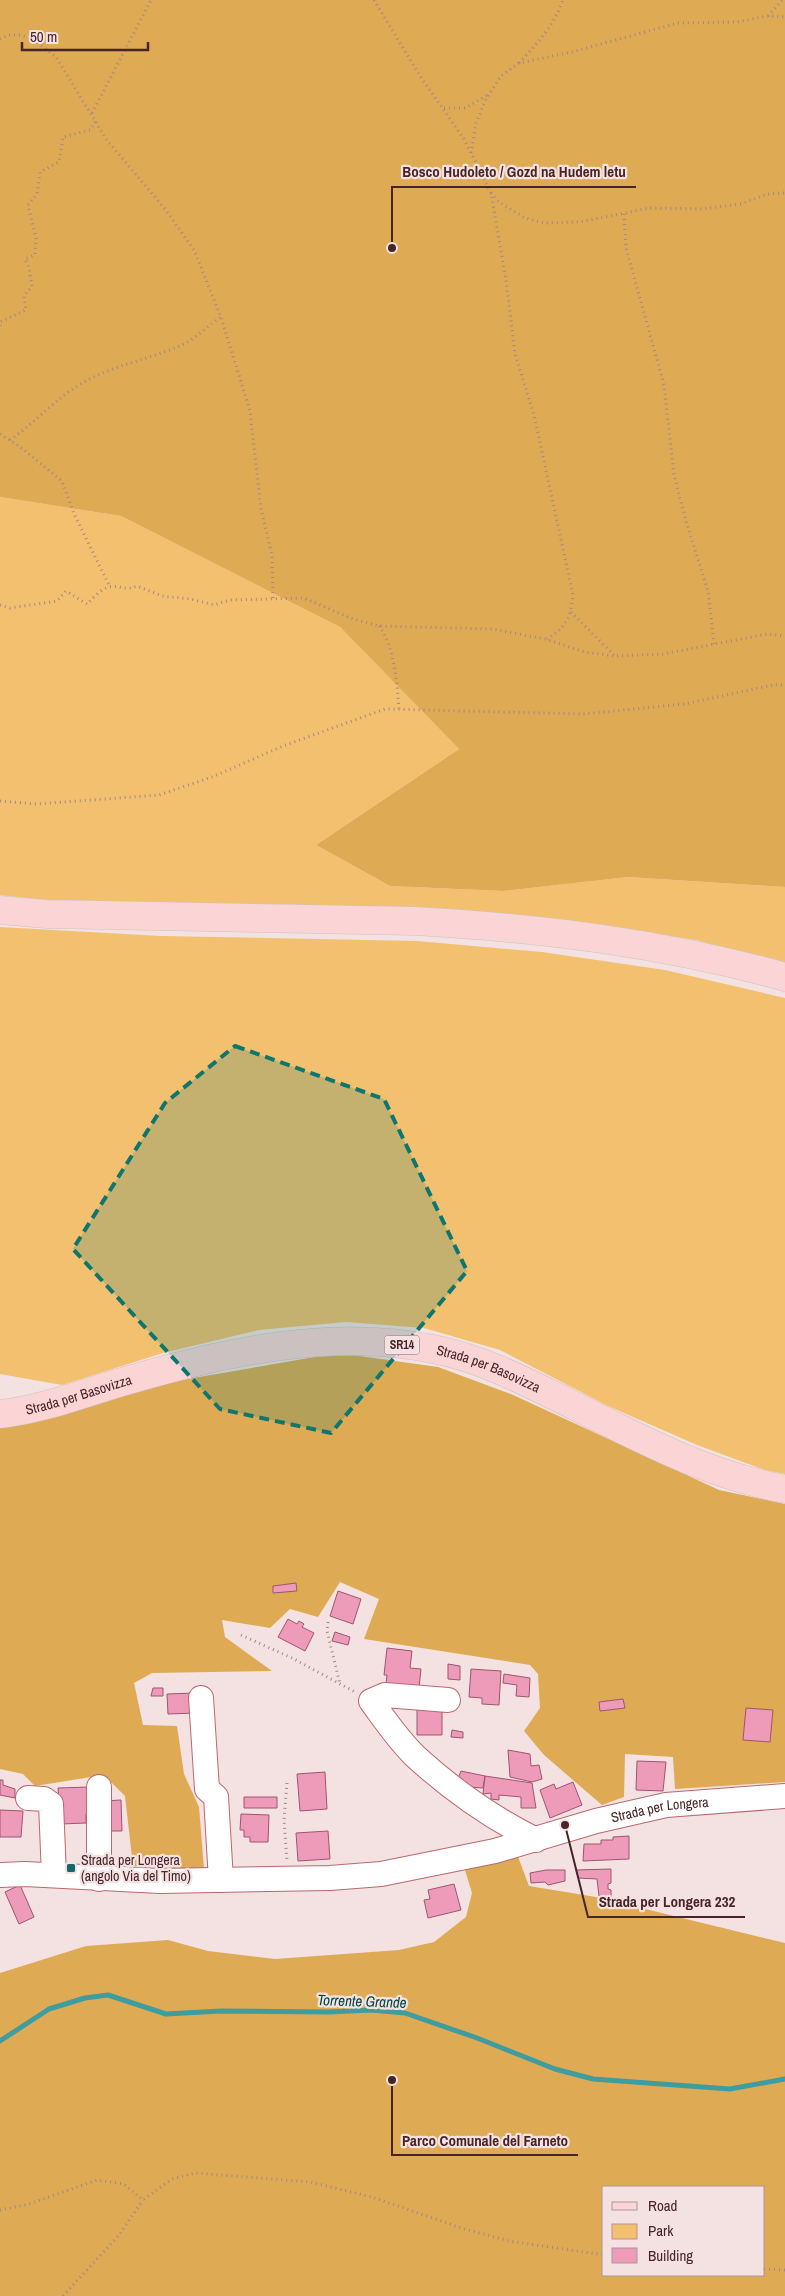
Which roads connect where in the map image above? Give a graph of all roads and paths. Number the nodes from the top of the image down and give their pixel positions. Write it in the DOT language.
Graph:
graph roads {
  1 [pos="151,0"];
  2 [pos="374,0"];
  3 [pos="563,0"];
  4 [pos="782,0"];
  5 [pos="767,16"];
  6 [pos="785,17"];
  7 [pos="0,39"];
  8 [pos="519,63"];
  9 [pos="490,93"];
  10 [pos="443,108"];
  11 [pos="91,114"];
  12 [pos="96,121"];
  13 [pos="471,153"];
  14 [pos="491,193"];
  15 [pos="785,194"];
  16 [pos="624,214"];
  17 [pos="221,317"];
  18 [pos="0,326"];
  19 [pos="0,434"];
  20 [pos="10,440"];
  21 [pos="110,587"];
  22 [pos="273,598"];
  23 [pos="0,605"];
  24 [pos="572,612"];
  25 [pos="378,626"];
  26 [pos="785,636"];
  27 [pos="546,639"];
  28 [pos="714,644"];
  29 [pos="615,656"];
  30 [pos="785,686"];
  31 [pos="399,710"];
  32 [pos="0,801"];
  33 [pos="0,910"];
  34 [pos="785,977"];
  35 [pos="0,1414"];
  36 [pos="785,1489"];
  37 [pos="328,1622"];
  38 [pos="242,1635"];
  39 [pos="340,1684"];
  40 [pos="201,1698"];
  41 [pos="448,1700"];
  42 [pos="371,1701"];
  43 [pos="286,1783"];
  44 [pos="99,1787"];
  45 [pos="785,1796"];
  46 [pos="28,1798"];
  47 [pos="536,1840"];
  48 [pos="2,1874"];
  49 [pos="54,1875"];
  50 [pos="99,1879"];
  51 [pos="287,1879"];
  52 [pos="221,1880"];
  53 [pos="143,2200"];
  54 [pos="0,2210"];
  55 [pos="602,2255"];
  56 [pos="765,2269"];
  57 [pos="785,2270"];
  58 [pos="63,2296"];
  1 -- 11 [label="path"];
  2 -- 10 [label="path"];
  3 -- 8 [label="path"];
  4 -- 5 [label="path"];
  5 -- 6 [label="path"];
  5 -- 8 [label="path"];
  7 -- 11 [label="path"];
  8 -- 9 [label="path"];
  9 -- 10 [label="path"];
  9 -- 13 [label="path"];
  10 -- 13 [label="path"];
  11 -- 12 [label="path"];
  12 -- 17 [label="path"];
  12 -- 18 [label="path"];
  13 -- 14 [label="path"];
  14 -- 16 [label="path"];
  14 -- 24 [label="path"];
  15 -- 16 [label="path"];
  16 -- 28 [label="path"];
  17 -- 20 [label="path"];
  17 -- 22 [label="path"];
  19 -- 20 [label="path"];
  20 -- 21 [label="path"];
  21 -- 22 [label="path"];
  21 -- 23 [label="path"];
  22 -- 25 [label="path"];
  24 -- 27 [label="path"];
  24 -- 29 [label="path"];
  25 -- 27 [label="path"];
  25 -- 31 [label="path"];
  26 -- 28 [label="path"];
  27 -- 29 [label="path"];
  28 -- 29 [label="path"];
  30 -- 31 [label="path"];
  31 -- 32 [label="path"];
  33 -- 34 [label="main road"];
  35 -- 36 [label="main road, Strada per Basovizza / SR14"];
  37 -- 39 [label="path"];
  38 -- 39 [label="path"];
  39 -- 42 [label="path"];
  40 -- 52 [label="street"];
  41 -- 42 [label="street"];
  42 -- 47 [label="street"];
  43 -- 51 [label="path"];
  44 -- 50 [label="street"];
  45 -- 47 [label="street, Strada per Longera"];
  46 -- 49 [label="street"];
  47 -- 51 [label="street, Strada per Longera"];
  48 -- 49 [label="street, Strada per Longera"];
  49 -- 50 [label="street, Strada per Longera"];
  50 -- 52 [label="street, Strada per Longera"];
  51 -- 52 [label="street, Strada per Longera"];
  53 -- 54 [label="path"];
  53 -- 55 [label="path"];
  53 -- 58 [label="path"];
  56 -- 57 [label="path"];
}
